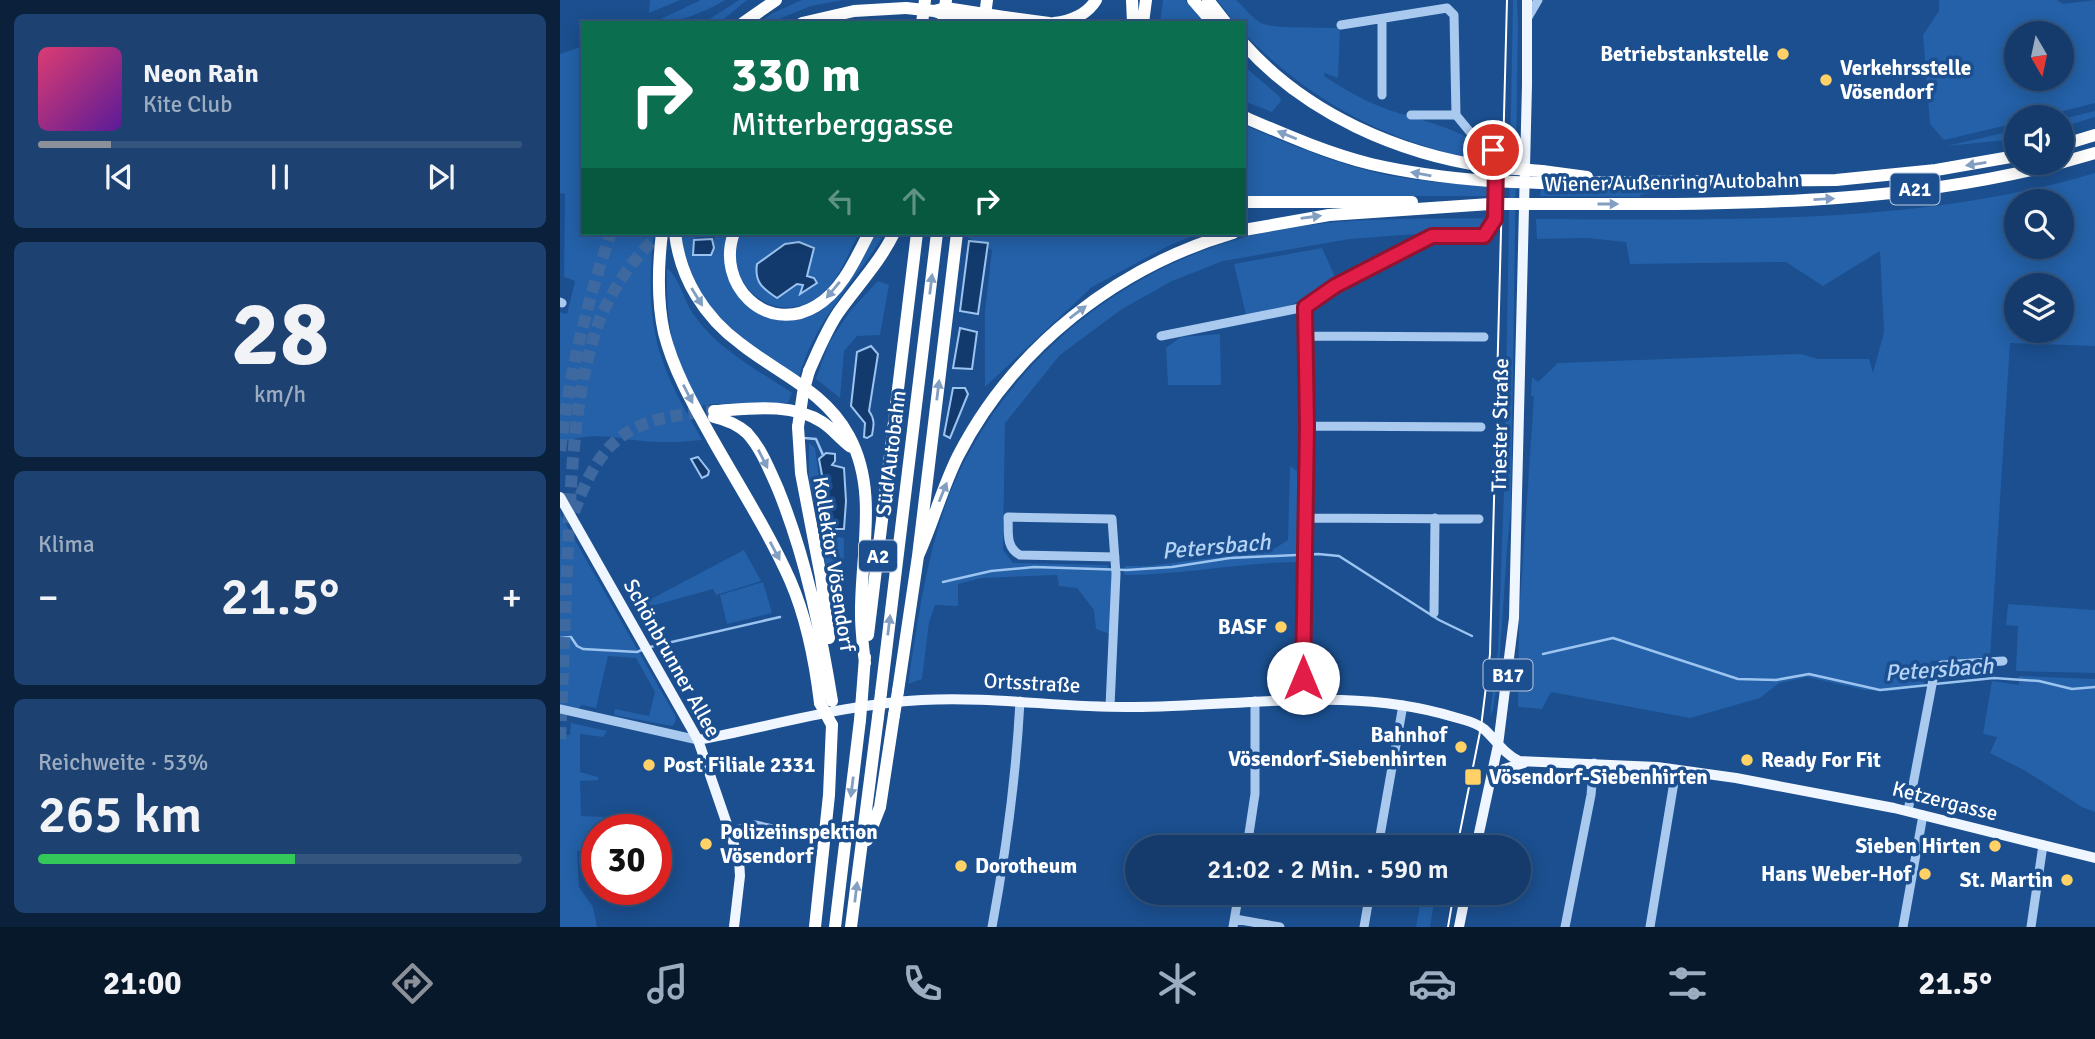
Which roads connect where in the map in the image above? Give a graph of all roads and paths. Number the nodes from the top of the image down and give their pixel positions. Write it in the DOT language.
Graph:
graph roads {
  1 [pos="776,0"];
  2 [pos="925,0"];
  3 [pos="946,0"];
  4 [pos="966,0"];
  5 [pos="987,0"];
  6 [pos="1096,0"];
  7 [pos="1132,0"];
  8 [pos="1146,0"];
  9 [pos="1193,0"];
  10 [pos="1208,0"];
  11 [pos="1527,0"];
  12 [pos="1538,0"];
  13 [pos="934,11"];
  14 [pos="1382,19"];
  15 [pos="1527,19"];
  16 [pos="746,21"];
  17 [pos="810,21"];
  18 [pos="922,21"];
  19 [pos="953,21"];
  20 [pos="984,21"];
  21 [pos="1035,21"];
  22 [pos="1062,21"];
  23 [pos="1133,21"];
  24 [pos="1143,21"];
  25 [pos="1211,21"];
  26 [pos="1224,21"];
  27 [pos="1341,25"];
  28 [pos="1246,46"];
  29 [pos="1246,57"];
  30 [pos="1382,95"];
  31 [pos="1411,115"];
  32 [pos="1456,115"];
  33 [pos="1246,118"];
  34 [pos="2095,135"];
  35 [pos="2074,141"];
  36 [pos="2095,153"];
  37 [pos="2004,158"];
  38 [pos="1489,173"];
  39 [pos="1541,176"];
  40 [pos="1629,181"];
  41 [pos="1246,202"];
  42 [pos="1490,204"];
  43 [pos="1246,230"];
  44 [pos="662,235"];
  45 [pos="676,235"];
  46 [pos="733,235"];
  47 [pos="868,235"];
  48 [pos="893,235"];
  49 [pos="917,235"];
  50 [pos="937,235"];
  51 [pos="957,235"];
  52 [pos="1227,235"];
  53 [pos="1305,307"];
  54 [pos="1307,335"];
  55 [pos="1161,336"];
  56 [pos="1483,337"];
  57 [pos="1307,426"];
  58 [pos="1481,427"];
  59 [pos="856,452"];
  60 [pos="560,497"];
  61 [pos="1306,518"];
  62 [pos="1435,518"];
  63 [pos="1479,519"];
  64 [pos="919,556"];
  65 [pos="1115,557"];
  66 [pos="1434,613"];
  67 [pos="2003,661"];
  68 [pos="865,663"];
  69 [pos="1303,700"];
  70 [pos="1020,701"];
  71 [pos="1255,701"];
  72 [pos="826,702"];
  73 [pos="1403,705"];
  74 [pos="1110,706"];
  75 [pos="560,709"];
  76 [pos="698,740"];
  77 [pos="1498,745"];
  78 [pos="1530,762"];
  79 [pos="1594,763"];
  80 [pos="1676,770"];
  81 [pos="1491,779"];
  82 [pos="1908,811"];
  83 [pos="1923,815"];
  84 [pos="731,831"];
  85 [pos="796,834"];
  86 [pos="1249,835"];
  87 [pos="1380,835"];
  88 [pos="1479,835"];
  89 [pos="2043,845"];
  90 [pos="860,857"];
  91 [pos="2095,858"];
  92 [pos="1237,905"];
  93 [pos="1368,905"];
  94 [pos="1463,905"];
  95 [pos="1234,923"];
  96 [pos="734,927"];
  97 [pos="815,927"];
  98 [pos="835,927"];
  99 [pos="851,927"];
  100 [pos="992,927"];
  101 [pos="1280,927"];
  102 [pos="1364,927"];
  103 [pos="1459,927"];
  104 [pos="1565,927"];
  105 [pos="1650,927"];
  106 [pos="1903,927"];
  107 [pos="2031,927"];
  1 -- 16 [label="highway"];
  2 -- 18 [label="highway"];
  3 -- 19 [label="highway"];
  4 -- 19 [label="highway"];
  5 -- 20 [label="highway"];
  6 -- 22 [label="highway"];
  7 -- 23 [label="highway"];
  8 -- 24 [label="highway"];
  9 -- 25 [label="highway"];
  10 -- 26 [label="highway"];
  11 -- 15 [label="main road, Triester Straße / B17"];
  12 -- 15 [label="street"];
  13 -- 17 [label="highway, bridge"];
  13 -- 19 [label="highway, bridge"];
  13 -- 21 [label="highway, bridge"];
  14 -- 27 [label="street"];
  14 -- 30 [label="street"];
  14 -- 32 [label="street"];
  15 -- 77 [label="main road, Triester Straße / B17"];
  28 -- 38 [label="highway"];
  29 -- 38 [label="highway"];
  31 -- 32 [label="street"];
  32 -- 53 [label="street"];
  38 -- 33 [label="highway, one-way"];
  34 -- 35 [label="highway"];
  42 -- 36 [label="highway, Wiener Außenring Autobahn / A21, one-way, bridge"];
  37 -- 40 [label="highway, Wiener Außenring Autobahn / A21, one-way"];
  38 -- 39 [label="highway, bridge"];
  39 -- 40 [label="highway, Wiener Außenring Autobahn / A21"];
  39 -- 40 [label="highway"];
  41 -- 42 [label="highway, Wiener Außenring Autobahn / A21"];
  43 -- 42 [label="highway, one-way"];
  44 -- 72 [label="highway, one-way"];
  45 -- 59 [label="highway, one-way"];
  47 -- 46 [label="highway, one-way"];
  48 -- 72 [label="highway, Kollektor Vösendorf, bridge"];
  49 -- 68 [label="highway, Süd Autobahn / A2"];
  90 -- 50 [label="highway, Süd Autobahn / A2, one-way, bridge"];
  64 -- 51 [label="highway, one-way"];
  64 -- 52 [label="highway, one-way"];
  53 -- 54 [label="street"];
  53 -- 55 [label="street"];
  54 -- 56 [label="street"];
  54 -- 57 [label="street"];
  57 -- 58 [label="street"];
  57 -- 61 [label="street"];
  59 -- 68 [label="highway"];
  59 -- 72 [label="highway, one-way"];
  60 -- 76 [label="main road, Schönbrunner Allee"];
  61 -- 62 [label="street"];
  61 -- 69 [label="street"];
  62 -- 63 [label="street"];
  62 -- 66 [label="street"];
  64 -- 90 [label="highway, bridge"];
  65 -- 65 [label="street"];
  65 -- 74 [label="street"];
  67 -- 82 [label="street"];
  68 -- 98 [label="highway, Süd Autobahn / A2, one-way, bridge"];
  69 -- 71 [label="main road, Ortsstraße"];
  69 -- 73 [label="main road, Ortsstraße"];
  70 -- 74 [label="main road, Ortsstraße"];
  70 -- 76 [label="main road, Ortsstraße"];
  70 -- 100 [label="street"];
  71 -- 74 [label="main road, Ortsstraße"];
  71 -- 86 [label="street"];
  72 -- 97 [label="highway, Kollektor Vösendorf"];
  73 -- 77 [label="main road, Ortsstraße"];
  73 -- 87 [label="street"];
  75 -- 76 [label="street, Ortsstraße"];
  76 -- 84 [label="main road, Schönbrunner Allee"];
  77 -- 78 [label="main road, Ketzergasse"];
  77 -- 81 [label="main road, Triester Straße / B17"];
  78 -- 79 [label="main road, Ketzergasse"];
  78 -- 81 [label="main road"];
  79 -- 80 [label="main road, Ketzergasse"];
  79 -- 104 [label="street"];
  80 -- 82 [label="main road, Ketzergasse"];
  80 -- 105 [label="street"];
  81 -- 88 [label="main road, Triester Straße / B17"];
  82 -- 83 [label="main road, Ketzergasse"];
  83 -- 89 [label="main road, Ketzergasse"];
  83 -- 106 [label="street"];
  84 -- 85 [label="street"];
  84 -- 96 [label="main road, Schönbrunner Allee"];
  89 -- 91 [label="main road, Ketzergasse"];
  89 -- 107 [label="street"];
  99 -- 90 [label="highway, Süd Autobahn / A2, one-way"];
  92 -- 95 [label="street"];
  93 -- 102 [label="street"];
  94 -- 103 [label="main road"];
  95 -- 101 [label="street"];
}
